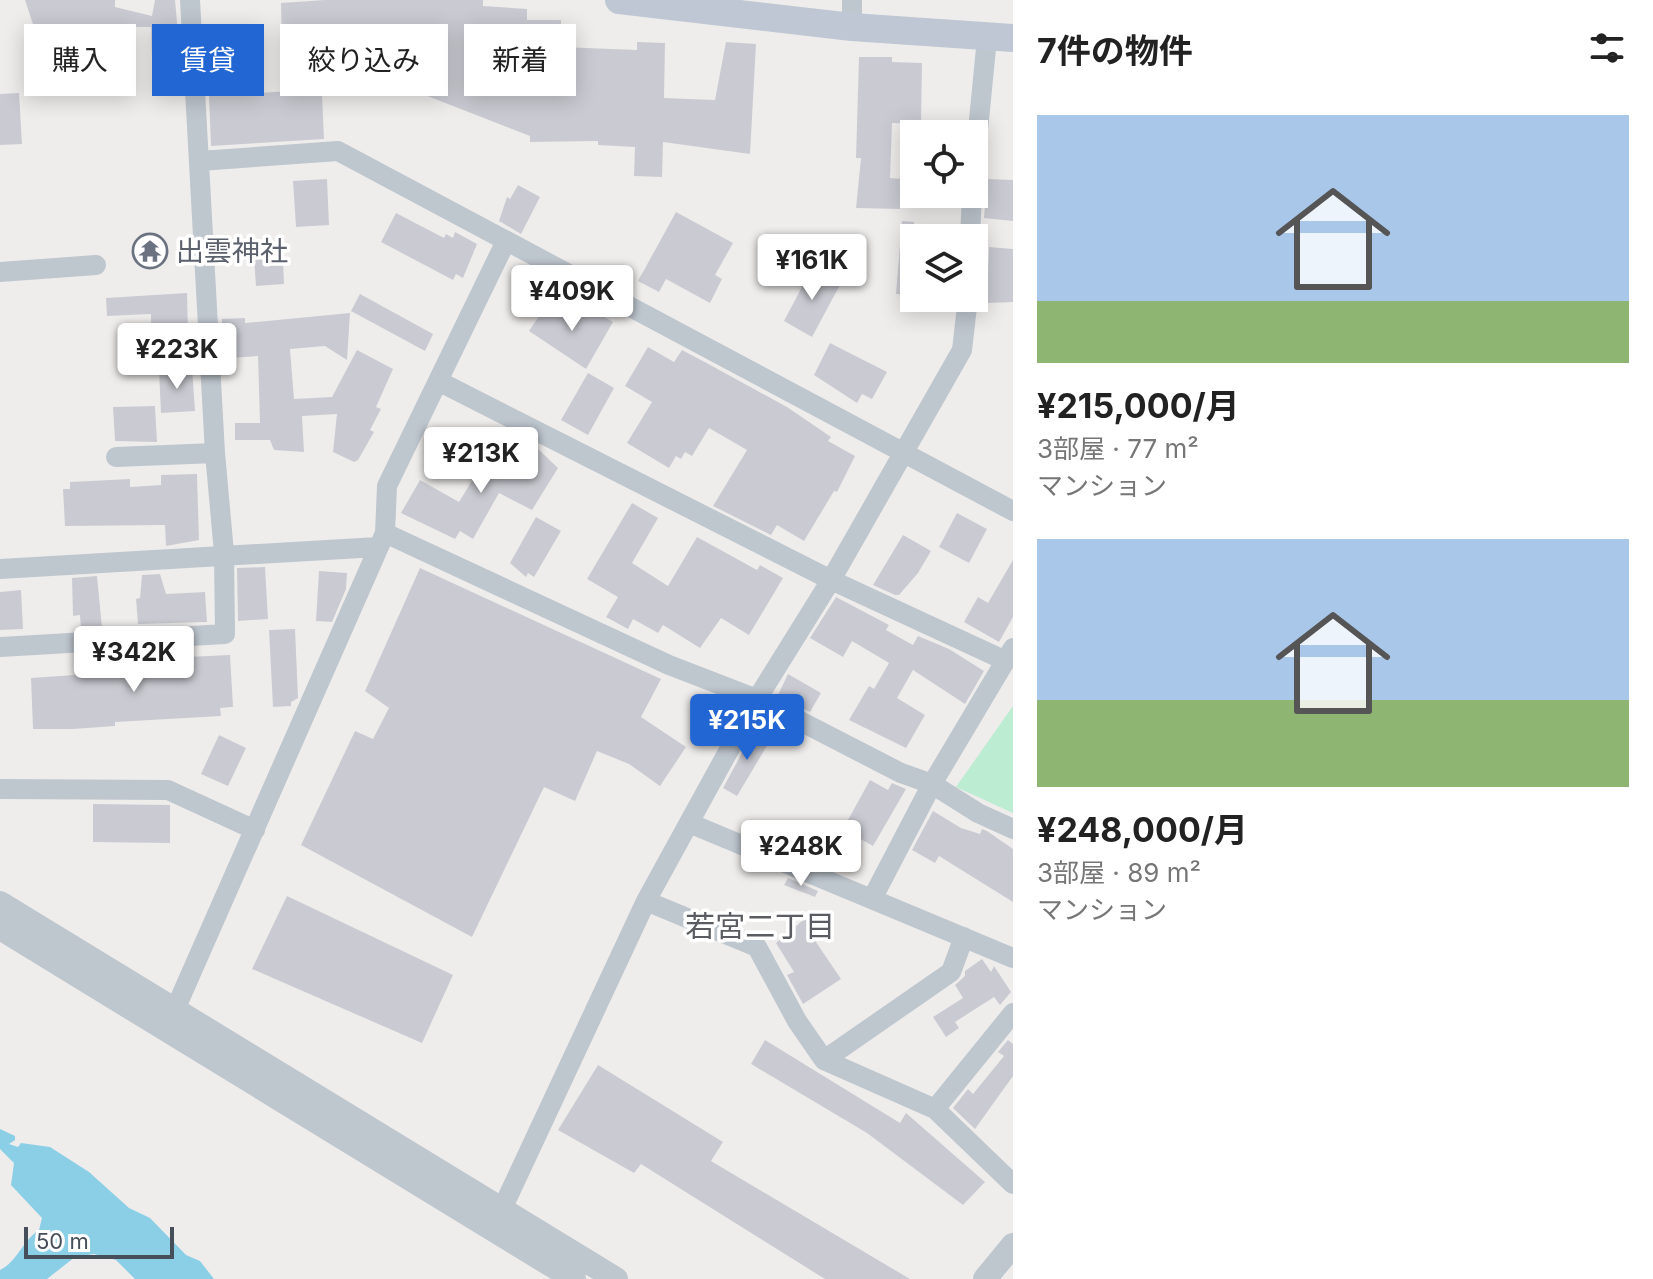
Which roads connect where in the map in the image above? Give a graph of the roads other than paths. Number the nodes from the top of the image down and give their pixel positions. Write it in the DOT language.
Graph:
graph roads {
  1 [pos="190,0"];
  2 [pos="619,0"];
  3 [pos="852,14"];
  4 [pos="1000,38"];
  5 [pos="984,120"];
  6 [pos="200,161"];
  7 [pos="505,243"];
  8 [pos="96,265"];
  9 [pos="0,272"];
  10 [pos="966,312"];
  11 [pos="440,382"];
  12 [pos="902,452"];
  13 [pos="215,453"];
  14 [pos="116,457"];
  15 [pos="1013,511"];
  16 [pos="382,540"];
  17 [pos="224,553"];
  18 [pos="0,569"];
  19 [pos="831,580"];
  20 [pos="0,647"];
  21 [pos="1009,654"];
  22 [pos="757,699"];
  23 [pos="932,784"];
  24 [pos="0,789"];
  25 [pos="689,823"];
  26 [pos="1013,829"];
  27 [pos="255,830"];
  28 [pos="872,899"];
  29 [pos="646,901"];
  30 [pos="0,903"];
  31 [pos="0,928"];
  32 [pos="964,937"];
  33 [pos="1013,958"];
  34 [pos="1013,1013"];
  35 [pos="171,1020"];
  36 [pos="824,1060"];
  37 [pos="935,1109"];
  38 [pos="1013,1184"];
  39 [pos="498,1219"];
  40 [pos="1013,1245"];
  41 [pos="574,1279"];
  42 [pos="616,1279"];
  43 [pos="985,1279"];
  1 -- 6 [label="street"];
  2 -- 3 [label="main road"];
  3 -- 4 [label="main road"];
  4 -- 5 [label="street"];
  6 -- 7 [label="street"];
  6 -- 13 [label="street"];
  7 -- 11 [label="street"];
  7 -- 12 [label="street"];
  8 -- 9 [label="street"];
  10 -- 12 [label="street"];
  11 -- 16 [label="street"];
  11 -- 19 [label="street"];
  12 -- 15 [label="street"];
  12 -- 19 [label="street"];
  13 -- 14 [label="street"];
  13 -- 17 [label="street"];
  16 -- 17 [label="street"];
  16 -- 22 [label="street"];
  16 -- 27 [label="street"];
  17 -- 18 [label="street"];
  17 -- 20 [label="street"];
  19 -- 21 [label="street"];
  19 -- 22 [label="street"];
  21 -- 23 [label="street"];
  22 -- 23 [label="street"];
  22 -- 25 [label="street"];
  23 -- 26 [label="street"];
  23 -- 28 [label="street"];
  24 -- 27 [label="street"];
  25 -- 28 [label="street"];
  25 -- 29 [label="street"];
  27 -- 35 [label="street"];
  28 -- 32 [label="street"];
  29 -- 36 [label="street"];
  29 -- 39 [label="street"];
  30 -- 35 [label="street"];
  31 -- 35 [label="street"];
  32 -- 33 [label="street"];
  32 -- 36 [label="street"];
  34 -- 37 [label="street"];
  35 -- 39 [label="street"];
  36 -- 37 [label="street"];
  37 -- 38 [label="street"];
  39 -- 41 [label="street"];
  39 -- 42 [label="street"];
  40 -- 43 [label="street"];
}
